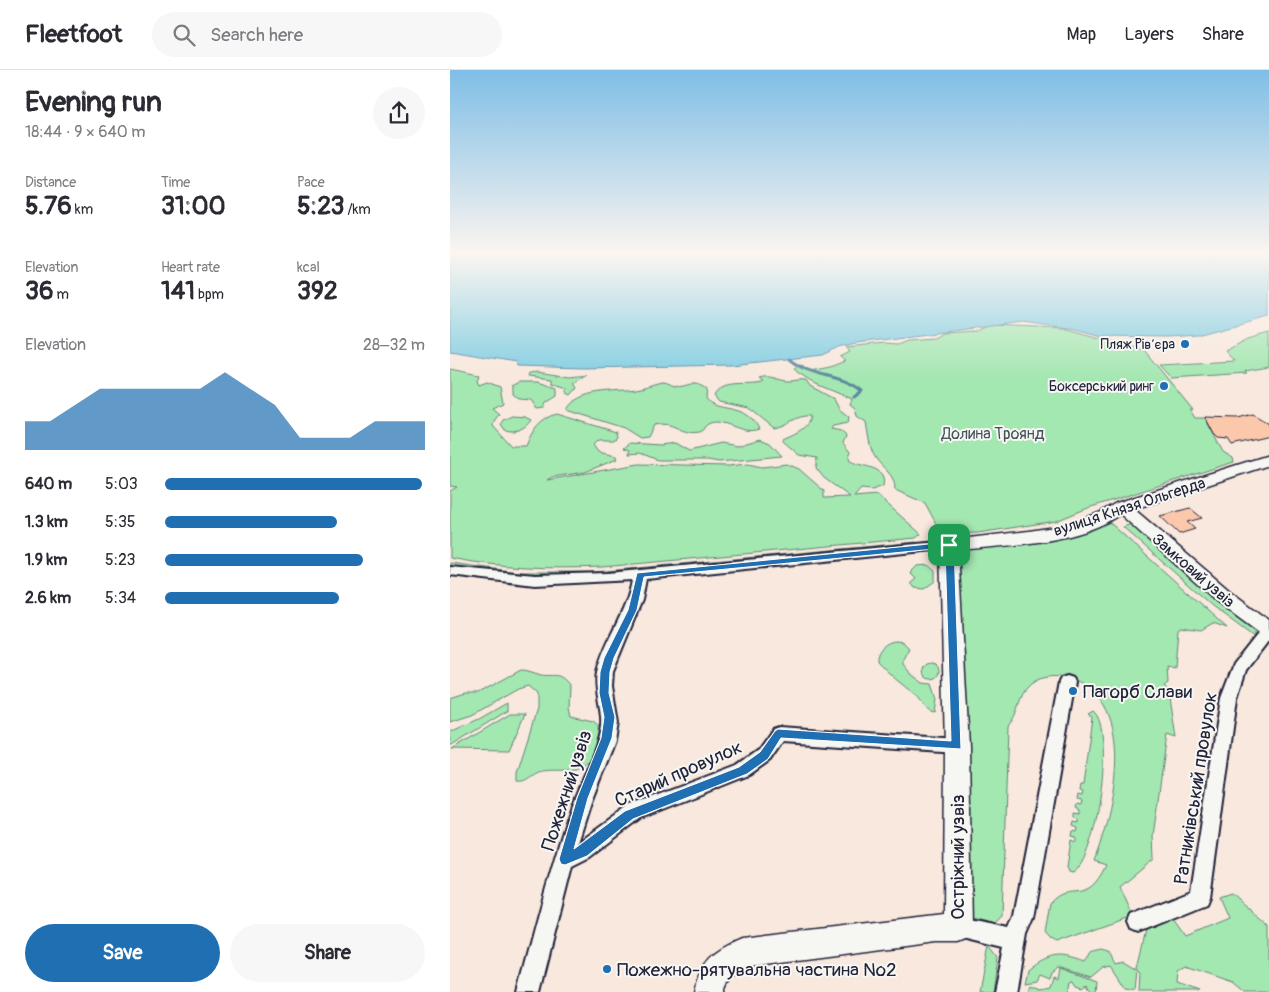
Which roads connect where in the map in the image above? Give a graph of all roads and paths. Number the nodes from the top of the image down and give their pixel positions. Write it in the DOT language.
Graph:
graph roads {
  1 [pos="1269,460"];
  2 [pos="1122,507"];
  3 [pos="949,545"];
  4 [pos="450,571"];
  5 [pos="640,575"];
  6 [pos="1269,630"];
  7 [pos="1067,682"];
  8 [pos="957,746"];
  9 [pos="565,859"];
  10 [pos="1138,922"];
  11 [pos="958,928"];
  12 [pos="1016,940"];
  13 [pos="529,992"];
  14 [pos="709,992"];
  15 [pos="1006,992"];
  1 -- 2 [label="street, вулиця Князя Ольгерда"];
  2 -- 3 [label="street, вулиця Князя Ольгерда"];
  2 -- 6 [label="street, Замковий узвіз"];
  3 -- 5 [label="street, вулиця Князя Ольгерда"];
  3 -- 8 [label="street, Остріжний узвіз"];
  4 -- 5 [label="street, вулиця Князя Ольгерда"];
  5 -- 9 [label="street, Пожежний узвіз"];
  6 -- 10 [label="street, Ратниківський провулок"];
  7 -- 12 [label="street"];
  8 -- 9 [label="street, Старий провулок"];
  8 -- 11 [label="street, Остріжний узвіз"];
  9 -- 13 [label="street, Пожежний узвіз"];
  11 -- 12 [label="street"];
  11 -- 14 [label="street, Остріжний узвіз"];
  12 -- 15 [label="street"];
}
